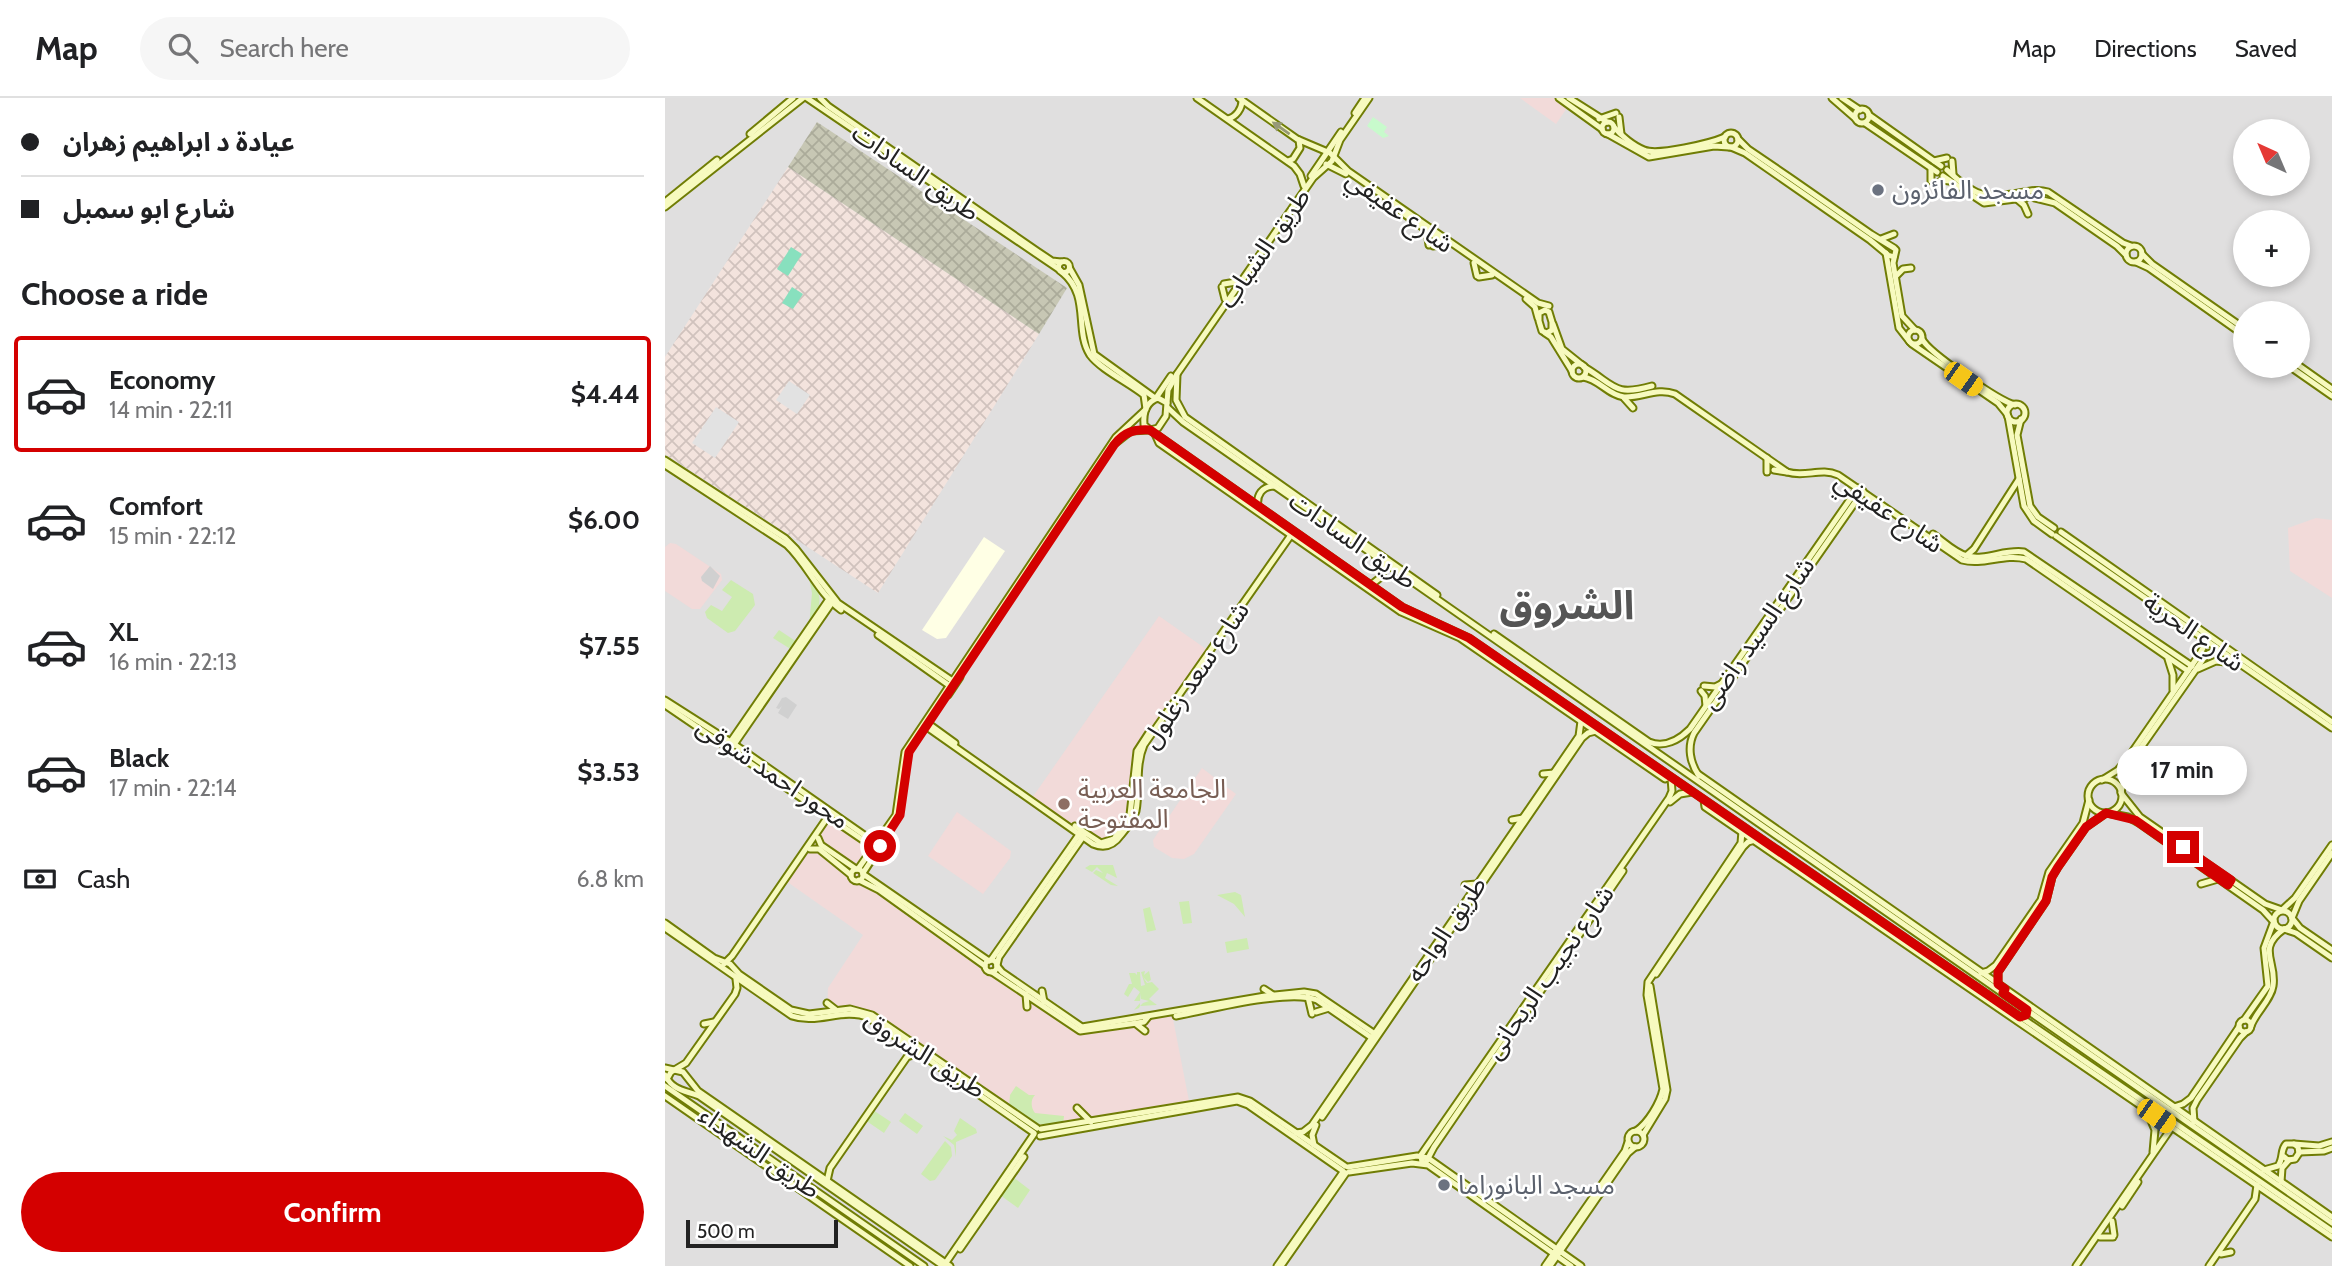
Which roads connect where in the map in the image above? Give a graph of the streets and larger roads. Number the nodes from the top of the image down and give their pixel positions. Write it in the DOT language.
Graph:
graph roads {
  1 [pos="805,98"];
  2 [pos="820,98"];
  3 [pos="1197,98"];
  4 [pos="1367,98"];
  5 [pos="1559,98"];
  6 [pos="1569,98"];
  7 [pos="1832,98"];
  8 [pos="1842,98"];
  9 [pos="791,99"];
  10 [pos="1240,99"];
  11 [pos="1250,106"];
  12 [pos="1860,110"];
  13 [pos="1869,115"];
  14 [pos="1594,118"];
  15 [pos="1856,118"];
  16 [pos="1228,119"];
  17 [pos="1607,122"];
  18 [pos="1865,123"];
  19 [pos="1237,125"];
  20 [pos="1614,127"];
  21 [pos="1602,129"];
  22 [pos="753,133"];
  23 [pos="1608,134"];
  24 [pos="1724,136"];
  25 [pos="1623,138"];
  26 [pos="1738,139"];
  27 [pos="1299,140"];
  28 [pos="1730,147"];
  29 [pos="1746,151"];
  30 [pos="1327,152"];
  31 [pos="1334,158"];
  32 [pos="1323,159"];
  33 [pos="1286,162"];
  34 [pos="1929,162"];
  35 [pos="910,165"];
  36 [pos="1329,165"];
  37 [pos="1339,166"];
  38 [pos="1940,171"];
  39 [pos="1955,180"];
  40 [pos="1304,186"];
  41 [pos="2019,197"];
  42 [pos="1383,198"];
  43 [pos="665,204"];
  44 [pos="1834,212"];
  45 [pos="2028,214"];
  46 [pos="1425,229"];
  47 [pos="1895,234"];
  48 [pos="1878,239"];
  49 [pos="1888,243"];
  50 [pos="1447,244"];
  51 [pos="2119,244"];
  52 [pos="2131,246"];
  53 [pos="1031,249"];
  54 [pos="1885,254"];
  55 [pos="2142,254"];
  56 [pos="2126,255"];
  57 [pos="1894,257"];
  58 [pos="1061,262"];
  59 [pos="2136,262"];
  60 [pos="1474,263"];
  61 [pos="2150,266"];
  62 [pos="1910,268"];
  63 [pos="1070,269"];
  64 [pos="1061,271"];
  65 [pos="1492,275"];
  66 [pos="1896,276"];
  67 [pos="1238,283"];
  68 [pos="1226,300"];
  69 [pos="2201,302"];
  70 [pos="1545,308"];
  71 [pos="1899,314"];
  72 [pos="1538,318"];
  73 [pos="1552,322"];
  74 [pos="2233,322"];
  75 [pos="2233,327"];
  76 [pos="1915,330"];
  77 [pos="1545,333"];
  78 [pos="1555,337"];
  79 [pos="1922,339"];
  80 [pos="1911,343"];
  81 [pos="1938,358"];
  82 [pos="1106,366"];
  83 [pos="1583,366"];
  84 [pos="1572,371"];
  85 [pos="2310,373"];
  86 [pos="1177,374"];
  87 [pos="1583,377"];
  88 [pos="2306,378"];
  89 [pos="1163,388"];
  90 [pos="1653,389"];
  91 [pos="2332,389"];
  92 [pos="1145,391"];
  93 [pos="1621,396"];
  94 [pos="2332,396"];
  95 [pos="1155,398"];
  96 [pos="1997,399"];
  97 [pos="1167,405"];
  98 [pos="2015,405"];
  99 [pos="1633,408"];
  100 [pos="1146,409"];
  101 [pos="2008,415"];
  102 [pos="2021,419"];
  103 [pos="1185,421"];
  104 [pos="1151,432"];
  105 [pos="2014,433"];
  106 [pos="1237,453"];
  107 [pos="1180,455"];
  108 [pos="1767,458"];
  109 [pos="1239,460"];
  110 [pos="665,462"];
  111 [pos="1787,472"];
  112 [pos="2019,479"];
  113 [pos="1851,483"];
  114 [pos="1275,486"];
  115 [pos="702,487"];
  116 [pos="1860,490"];
  117 [pos="1869,496"];
  118 [pos="1296,498"];
  119 [pos="1854,498"];
  120 [pos="2023,500"];
  121 [pos="1258,507"];
  122 [pos="1276,519"];
  123 [pos="2043,524"];
  124 [pos="1278,527"];
  125 [pos="1346,533"];
  126 [pos="1289,534"];
  127 [pos="1933,538"];
  128 [pos="1308,545"];
  129 [pos="1966,556"];
  130 [pos="1977,556"];
  131 [pos="2000,556"];
  132 [pos="1387,564"];
  133 [pos="1371,585"];
  134 [pos="1423,585"];
  135 [pos="1427,592"];
  136 [pos="831,600"];
  137 [pos="1391,602"];
  138 [pos="2174,615"];
  139 [pos="1465,617"];
  140 [pos="1431,623"];
  141 [pos="2202,638"];
  142 [pos="2220,650"];
  143 [pos="2167,656"];
  144 [pos="2202,656"];
  145 [pos="1524,657"];
  146 [pos="2238,663"];
  147 [pos="2192,669"];
  148 [pos="1538,670"];
  149 [pos="2258,674"];
  150 [pos="1550,678"];
  151 [pos="1531,681"];
  152 [pos="1721,684"];
  153 [pos="952,685"];
  154 [pos="1543,689"];
  155 [pos="2172,698"];
  156 [pos="665,700"];
  157 [pos="2297,701"];
  158 [pos="665,705"];
  159 [pos="1706,706"];
  160 [pos="1580,718"];
  161 [pos="2332,722"];
  162 [pos="926,724"];
  163 [pos="2332,729"];
  164 [pos="1596,731"];
  165 [pos="1627,732"];
  166 [pos="1637,734"];
  167 [pos="1684,735"];
  168 [pos="1691,738"];
  169 [pos="1579,739"];
  170 [pos="731,745"];
  171 [pos="1554,773"];
  172 [pos="1698,774"];
  173 [pos="1671,777"];
  174 [pos="2102,780"];
  175 [pos="1544,786"];
  176 [pos="1705,787"];
  177 [pos="2121,792"];
  178 [pos="1693,793"];
  179 [pos="1671,799"];
  180 [pos="2088,800"];
  181 [pos="2106,813"];
  182 [pos="831,815"];
  183 [pos="1523,818"];
  184 [pos="1741,828"];
  185 [pos="820,831"];
  186 [pos="1513,833"];
  187 [pos="1082,835"];
  188 [pos="818,838"];
  189 [pos="1780,839"];
  190 [pos="1755,841"];
  191 [pos="2332,845"];
  192 [pos="1742,846"];
  193 [pos="2177,846"];
  194 [pos="820,847"];
  195 [pos="877,847"];
  196 [pos="1793,848"];
  197 [pos="810,849"];
  198 [pos="1774,849"];
  199 [pos="2332,853"];
  200 [pos="1811,855"];
  201 [pos="2064,855"];
  202 [pos="1788,858"];
  203 [pos="1814,862"];
  204 [pos="1792,866"];
  205 [pos="1800,866"];
  206 [pos="2319,867"];
  207 [pos="1828,871"];
  208 [pos="1835,872"];
  209 [pos="860,873"];
  210 [pos="1812,874"];
  211 [pos="851,875"];
  212 [pos="2219,879"];
  213 [pos="1817,883"];
  214 [pos="2229,883"];
  215 [pos="1477,884"];
  216 [pos="2201,884"];
  217 [pos="879,890"];
  218 [pos="1838,895"];
  219 [pos="1467,899"];
  220 [pos="2282,910"];
  221 [pos="916,914"];
  222 [pos="2292,918"];
  223 [pos="2273,921"];
  224 [pos="665,926"];
  225 [pos="2284,929"];
  226 [pos="1935,940"];
  227 [pos="1938,949"];
  228 [pos="964,950"];
  229 [pos="2010,950"];
  230 [pos="2332,950"];
  231 [pos="1945,954"];
  232 [pos="1954,954"];
  233 [pos="2332,958"];
  234 [pos="988,962"];
  235 [pos="997,966"];
  236 [pos="727,967"];
  237 [pos="1943,967"];
  238 [pos="992,972"];
  239 [pos="1981,973"];
  240 [pos="734,977"];
  241 [pos="1998,984"];
  242 [pos="752,986"];
  243 [pos="1969,988"];
  244 [pos="1264,989"];
  245 [pos="2004,991"];
  246 [pos="1027,992"];
  247 [pos="1272,995"];
  248 [pos="1308,997"];
  249 [pos="1990,1002"];
  250 [pos="1043,1004"];
  251 [pos="1214,1005"];
  252 [pos="1196,1008"];
  253 [pos="1329,1008"];
  254 [pos="836,1010"];
  255 [pos="2027,1010"];
  256 [pos="818,1013"];
  257 [pos="1175,1014"];
  258 [pos="1147,1017"];
  259 [pos="2020,1017"];
  260 [pos="2037,1017"];
  261 [pos="2244,1020"];
  262 [pos="715,1022"];
  263 [pos="1135,1023"];
  264 [pos="2032,1025"];
  265 [pos="1380,1026"];
  266 [pos="2252,1026"];
  267 [pos="2239,1027"];
  268 [pos="711,1030"];
  269 [pos="1364,1030"];
  270 [pos="1145,1031"];
  271 [pos="2246,1032"];
  272 [pos="704,1037"];
  273 [pos="1375,1037"];
  274 [pos="905,1043"];
  275 [pos="2055,1044"];
  276 [pos="1366,1047"];
  277 [pos="919,1053"];
  278 [pos="2099,1058"];
  279 [pos="2088,1067"];
  280 [pos="665,1068"];
  281 [pos="674,1070"];
  282 [pos="1350,1073"];
  283 [pos="685,1075"];
  284 [pos="959,1078"];
  285 [pos="2123,1078"];
  286 [pos="666,1080"];
  287 [pos="691,1085"];
  288 [pos="2118,1085"];
  289 [pos="2136,1087"];
  290 [pos="688,1093"];
  291 [pos="2132,1095"];
  292 [pos="665,1096"];
  293 [pos="687,1101"];
  294 [pos="2173,1107"];
  295 [pos="683,1108"];
  296 [pos="1077,1108"];
  297 [pos="2145,1108"];
  298 [pos="698,1109"];
  299 [pos="1156,1112"];
  300 [pos="2157,1114"];
  301 [pos="694,1115"];
  302 [pos="1091,1122"];
  303 [pos="2194,1122"];
  304 [pos="858,1124"];
  305 [pos="1315,1124"];
  306 [pos="1023,1125"];
  307 [pos="2174,1128"];
  308 [pos="1641,1131"];
  309 [pos="1038,1133"];
  310 [pos="1296,1133"];
  311 [pos="851,1134"];
  312 [pos="2193,1139"];
  313 [pos="2164,1141"];
  314 [pos="2332,1142"];
  315 [pos="2294,1144"];
  316 [pos="1314,1145"];
  317 [pos="1027,1146"];
  318 [pos="1630,1146"];
  319 [pos="2332,1148"];
  320 [pos="2234,1149"];
  321 [pos="2299,1153"];
  322 [pos="2236,1156"];
  323 [pos="2283,1156"];
  324 [pos="2152,1157"];
  325 [pos="1424,1160"];
  326 [pos="2290,1160"];
  327 [pos="2243,1161"];
  328 [pos="2251,1161"];
  329 [pos="2234,1167"];
  330 [pos="1346,1170"];
  331 [pos="2264,1170"];
  332 [pos="811,1171"];
  333 [pos="827,1181"];
  334 [pos="2281,1182"];
  335 [pos="2257,1185"];
  336 [pos="2270,1194"];
  337 [pos="2297,1196"];
  338 [pos="983,1213"];
  339 [pos="2332,1217"];
  340 [pos="2112,1221"];
  341 [pos="2332,1223"];
  342 [pos="2332,1234"];
  343 [pos="2100,1237"];
  344 [pos="2228,1239"];
  345 [pos="2220,1252"];
  346 [pos="2231,1252"];
  347 [pos="1557,1253"];
  348 [pos="1569,1264"];
  349 [pos="947,1265"];
  350 [pos="1549,1265"];
  351 [pos="910,1266"];
  352 [pos="923,1266"];
  353 [pos="1279,1266"];
  354 [pos="1581,1266"];
  355 [pos="2078,1266"];
  356 [pos="2211,1266"];
  1 -- 22 [label="street"];
  1 -- 35 [label="street, طريق السادات"];
  2 -- 35 [label="street, طريق السادات"];
  3 -- 16 [label="street"];
  4 -- 30 [label="street, طريق الشباب"];
  4 -- 31 [label="street, طريق الشباب"];
  5 -- 14 [label="street"];
  6 -- 14 [label="street"];
  7 -- 15 [label="street"];
  8 -- 12 [label="street"];
  9 -- 22 [label="street"];
  10 -- 11 [label="street, شارع عفيفي"];
  10 -- 16 [label="street"];
  11 -- 19 [label="street"];
  27 -- 11 [label="street, شارع عفيفي, one-way"];
  12 -- 13 [label="street"];
  12 -- 15 [label="street"];
  13 -- 18 [label="street"];
  13 -- 34 [label="street"];
  14 -- 17 [label="street"];
  14 -- 21 [label="street"];
  14 -- 25 [label="street"];
  15 -- 18 [label="street"];
  16 -- 19 [label="street"];
  17 -- 20 [label="street"];
  17 -- 21 [label="street"];
  18 -- 34 [label="street"];
  19 -- 33 [label="street"];
  20 -- 23 [label="street"];
  20 -- 25 [label="street"];
  21 -- 23 [label="street"];
  22 -- 43 [label="street"];
  23 -- 25 [label="street"];
  24 -- 25 [label="street"];
  24 -- 26 [label="street"];
  24 -- 28 [label="street"];
  25 -- 28 [label="street"];
  26 -- 28 [label="street"];
  26 -- 29 [label="street"];
  27 -- 30 [label="street, شارع عفيفي"];
  27 -- 33 [label="street"];
  28 -- 29 [label="street"];
  29 -- 44 [label="street"];
  30 -- 31 [label="street, شارع عفيفي"];
  30 -- 32 [label="street, طريق الشباب"];
  31 -- 36 [label="street, طريق الشباب"];
  31 -- 37 [label="street, شارع عفيفي"];
  32 -- 36 [label="street, شارع عفيفي"];
  32 -- 40 [label="street, طريق الشباب"];
  33 -- 40 [label="street"];
  34 -- 38 [label="street"];
  34 -- 39 [label="street"];
  34 -- 39 [label="street"];
  35 -- 53 [label="street, طريق السادات"];
  36 -- 37 [label="street, شارع عفيفي"];
  36 -- 67 [label="street, طريق الشباب"];
  37 -- 42 [label="street, شارع عفيفي"];
  38 -- 39 [label="street"];
  38 -- 39 [label="street"];
  39 -- 41 [label="street"];
  40 -- 67 [label="street, طريق الشباب"];
  41 -- 45 [label="street"];
  41 -- 51 [label="street"];
  42 -- 46 [label="street, شارع عفيفي"];
  42 -- 70 [label="street, شارع عفيفي"];
  44 -- 48 [label="street"];
  44 -- 54 [label="street"];
  46 -- 50 [label="street, شارع عفيفي"];
  46 -- 50 [label="street"];
  47 -- 48 [label="street"];
  48 -- 49 [label="street"];
  49 -- 54 [label="street"];
  49 -- 57 [label="street"];
  50 -- 60 [label="street, شارع عفيفي"];
  51 -- 52 [label="street"];
  51 -- 56 [label="street"];
  52 -- 55 [label="street"];
  52 -- 56 [label="street"];
  53 -- 58 [label="street, طريق السادات"];
  53 -- 64 [label="street, طريق السادات"];
  54 -- 57 [label="street"];
  54 -- 71 [label="street"];
  55 -- 59 [label="street"];
  55 -- 61 [label="street"];
  56 -- 59 [label="street"];
  57 -- 66 [label="street"];
  58 -- 63 [label="street, طريق السادات"];
  58 -- 64 [label="street"];
  59 -- 61 [label="street"];
  60 -- 65 [label="street, شارع عفيفي"];
  60 -- 65 [label="street"];
  61 -- 69 [label="street"];
  62 -- 66 [label="street"];
  63 -- 64 [label="street"];
  63 -- 82 [label="street, طريق السادات"];
  64 -- 82 [label="street, طريق السادات"];
  65 -- 72 [label="street, شارع عفيفي"];
  66 -- 71 [label="street"];
  67 -- 68 [label="street, طريق الشباب"];
  67 -- 68 [label="street"];
  67 -- 68 [label="street"];
  68 -- 86 [label="street, طريق الشباب"];
  68 -- 89 [label="street, طريق الشباب"];
  69 -- 74 [label="street"];
  69 -- 75 [label="street"];
  70 -- 72 [label="street"];
  70 -- 73 [label="street"];
  71 -- 76 [label="street"];
  71 -- 80 [label="street"];
  72 -- 77 [label="street, شارع عفيفي"];
  73 -- 77 [label="street"];
  73 -- 78 [label="street"];
  76 -- 79 [label="street"];
  76 -- 80 [label="street"];
  77 -- 78 [label="street"];
  78 -- 83 [label="street"];
  78 -- 84 [label="street"];
  79 -- 80 [label="street"];
  79 -- 81 [label="street"];
  80 -- 81 [label="street"];
  81 -- 96 [label="street"];
  82 -- 92 [label="street, طريق السادات"];
  82 -- 100 [label="street, طريق السادات"];
  83 -- 84 [label="street"];
  83 -- 87 [label="street"];
  83 -- 90 [label="street"];
  84 -- 87 [label="street"];
  85 -- 91 [label="street"];
  86 -- 97 [label="street, طريق الشباب"];
  86 -- 103 [label="street"];
  87 -- 93 [label="street"];
  88 -- 94 [label="street"];
  89 -- 92 [label="street"];
  89 -- 95 [label="street, طريق الشباب"];
  90 -- 93 [label="street"];
  90 -- 108 [label="street"];
  92 -- 95 [label="street, طريق السادات"];
  93 -- 99 [label="street"];
  95 -- 97 [label="street, طريق السادات"];
  95 -- 100 [label="street, طريق الشباب"];
  96 -- 98 [label="street"];
  96 -- 101 [label="street"];
  97 -- 103 [label="street, طريق السادات"];
  97 -- 104 [label="street"];
  98 -- 101 [label="street"];
  98 -- 102 [label="street"];
  100 -- 104 [label="street"];
  100 -- 153 [label="street"];
  101 -- 102 [label="street"];
  101 -- 105 [label="street"];
  102 -- 105 [label="street"];
  103 -- 106 [label="street"];
  103 -- 109 [label="street, طريق السادات"];
  104 -- 107 [label="street, طريق السادات"];
  104 -- 153 [label="street"];
  105 -- 112 [label="street"];
  105 -- 123 [label="street"];
  106 -- 109 [label="street"];
  106 -- 118 [label="street"];
  107 -- 121 [label="street, طريق السادات"];
  107 -- 124 [label="street"];
  108 -- 111 [label="street"];
  108 -- 111 [label="street, شارع عفيفي"];
  109 -- 114 [label="street, طريق السادات"];
  110 -- 115 [label="street"];
  111 -- 113 [label="street, شارع عفيفي"];
  112 -- 120 [label="street"];
  112 -- 129 [label="street"];
  113 -- 116 [label="street, شارع عفيفي"];
  113 -- 119 [label="street"];
  114 -- 118 [label="street, طريق السادات"];
  114 -- 121 [label="street"];
  115 -- 136 [label="street"];
  115 -- 136 [label="street"];
  116 -- 117 [label="street, شارع عفيفي"];
  116 -- 119 [label="street, شارع السيد راضى"];
  117 -- 119 [label="street"];
  117 -- 127 [label="street, شارع عفيفي"];
  118 -- 125 [label="street, طريق السادات"];
  119 -- 152 [label="street, شارع السيد راضى"];
  119 -- 168 [label="street, شارع السيد راضى"];
  120 -- 123 [label="street"];
  120 -- 130 [label="street"];
  121 -- 122 [label="street, طريق السادات"];
  122 -- 124 [label="street"];
  122 -- 128 [label="street, طريق السادات"];
  123 -- 138 [label="street, شارع الحرية"];
  124 -- 126 [label="street"];
  125 -- 132 [label="street, طريق السادات"];
  125 -- 134 [label="street"];
  126 -- 128 [label="street"];
  126 -- 187 [label="street, شارع سعد زغلول"];
  127 -- 129 [label="street, شارع عفيفي"];
  127 -- 131 [label="street, شارع عفيفي"];
  128 -- 133 [label="street, طريق السادات"];
  128 -- 137 [label="street"];
  129 -- 130 [label="street, شارع عفيفي"];
  130 -- 131 [label="street, شارع عفيفي"];
  131 -- 143 [label="street, شارع عفيفي"];
  131 -- 147 [label="street, شارع عفيفي"];
  132 -- 133 [label="street"];
  132 -- 135 [label="street, طريق السادات"];
  133 -- 137 [label="street, طريق السادات"];
  134 -- 135 [label="street"];
  134 -- 139 [label="street"];
  135 -- 139 [label="street, طريق السادات"];
  136 -- 153 [label="street"];
  136 -- 170 [label="street"];
  137 -- 140 [label="street, طريق السادات"];
  138 -- 141 [label="street, شارع الحرية"];
  138 -- 149 [label="street, شارع الحرية"];
  139 -- 145 [label="street, طريق السادات"];
  140 -- 151 [label="street, طريق السادات"];
  140 -- 160 [label="street"];
  141 -- 142 [label="street, شارع الحرية"];
  141 -- 144 [label="street"];
  142 -- 144 [label="street"];
  142 -- 146 [label="street, شارع الحرية"];
  143 -- 147 [label="street, شارع عفيفي"];
  143 -- 155 [label="street"];
  144 -- 147 [label="street"];
  145 -- 148 [label="street, طريق السادات"];
  145 -- 166 [label="street"];
  146 -- 147 [label="street"];
  146 -- 149 [label="street, شارع الحرية"];
  147 -- 155 [label="street"];
  148 -- 150 [label="street, طريق السادات"];
  148 -- 151 [label="street"];
  149 -- 157 [label="street, شارع الحرية"];
  150 -- 154 [label="street"];
  150 -- 165 [label="street, طريق السادات"];
  151 -- 154 [label="street, طريق السادات"];
  152 -- 159 [label="street, شارع السيد راضى"];
  152 -- 159 [label="street"];
  153 -- 162 [label="street"];
  154 -- 160 [label="street, طريق السادات"];
  155 -- 174 [label="street"];
  155 -- 177 [label="street"];
  156 -- 170 [label="street, محور احمد شوقى"];
  157 -- 161 [label="street, شارع الحرية"];
  157 -- 163 [label="street, شارع الحرية"];
  158 -- 170 [label="street, محور احمد شوقى"];
  159 -- 167 [label="street, شارع السيد راضى"];
  160 -- 164 [label="street"];
  160 -- 169 [label="street, طريق الواحه"];
  160 -- 173 [label="street, طريق السادات"];
  162 -- 187 [label="street, شارع سعد زغلول"];
  162 -- 195 [label="street"];
  164 -- 169 [label="street, طريق الواحه"];
  164 -- 173 [label="street"];
  165 -- 166 [label="street, شارع السيد راضى"];
  165 -- 176 [label="street, طريق السادات"];
  166 -- 167 [label="street, شارع السيد راضى"];
  167 -- 168 [label="street"];
  168 -- 172 [label="street, شارع السيد راضى"];
  169 -- 171 [label="street, طريق الواحه"];
  169 -- 273 [label="street, طريق الواحه"];
  170 -- 182 [label="street, محور احمد شوقى"];
  171 -- 175 [label="street, طريق الواحه"];
  171 -- 175 [label="street"];
  172 -- 176 [label="street, شارع السيد راضى"];
  172 -- 200 [label="street"];
  173 -- 178 [label="street, طريق السادات"];
  173 -- 179 [label="street, شارع نجيب الريحانى"];
  174 -- 177 [label="street"];
  174 -- 180 [label="street"];
  175 -- 183 [label="street, طريق الواحه"];
  176 -- 189 [label="street, طريق السادات"];
  177 -- 181 [label="street"];
  177 -- 193 [label="street"];
  178 -- 179 [label="street"];
  178 -- 184 [label="street, طريق السادات"];
  179 -- 325 [label="street, شارع نجيب الريحانى"];
  180 -- 181 [label="street"];
  180 -- 201 [label="street"];
  181 -- 193 [label="street"];
  181 -- 201 [label="street"];
  182 -- 185 [label="street"];
  182 -- 195 [label="street, محور احمد شوقى"];
  183 -- 186 [label="street, طريق الواحه"];
  183 -- 186 [label="street"];
  184 -- 190 [label="street"];
  184 -- 192 [label="street"];
  184 -- 198 [label="street, طريق السادات"];
  185 -- 188 [label="street"];
  185 -- 236 [label="street"];
  186 -- 215 [label="street, طريق الواحه"];
  187 -- 234 [label="street"];
  187 -- 235 [label="street"];
  188 -- 194 [label="street"];
  188 -- 197 [label="street"];
  189 -- 196 [label="street, طريق السادات"];
  189 -- 198 [label="street"];
  190 -- 192 [label="street"];
  190 -- 204 [label="street"];
  191 -- 206 [label="street"];
  192 -- 308 [label="street"];
  193 -- 212 [label="street"];
  193 -- 214 [label="street"];
  194 -- 197 [label="street"];
  194 -- 209 [label="street"];
  194 -- 211 [label="street"];
  195 -- 209 [label="street"];
  196 -- 202 [label="street"];
  196 -- 203 [label="street, طريق السادات"];
  197 -- 236 [label="street"];
  198 -- 202 [label="street, طريق السادات"];
  199 -- 206 [label="street"];
  200 -- 203 [label="street"];
  200 -- 208 [label="street"];
  201 -- 229 [label="street"];
  202 -- 205 [label="street, طريق السادات"];
  203 -- 207 [label="street, طريق السادات"];
  204 -- 205 [label="street"];
  204 -- 213 [label="street"];
  205 -- 210 [label="street, طريق السادات"];
  206 -- 220 [label="street"];
  206 -- 222 [label="street"];
  207 -- 208 [label="street"];
  207 -- 227 [label="street, طريق السادات"];
  208 -- 226 [label="street"];
  209 -- 211 [label="street"];
  209 -- 211 [label="street"];
  209 -- 217 [label="street"];
  209 -- 221 [label="street"];
  210 -- 213 [label="street"];
  210 -- 218 [label="street, طريق السادات"];
  212 -- 214 [label="street"];
  212 -- 216 [label="street"];
  213 -- 218 [label="street"];
  214 -- 220 [label="street"];
  214 -- 223 [label="street"];
  215 -- 219 [label="street, طريق الواحه"];
  215 -- 219 [label="street"];
  217 -- 221 [label="street"];
  217 -- 228 [label="street"];
  218 -- 237 [label="street, طريق السادات"];
  219 -- 265 [label="street, طريق الواحه"];
  220 -- 222 [label="street"];
  220 -- 223 [label="street"];
  221 -- 228 [label="street"];
  221 -- 234 [label="street"];
  222 -- 225 [label="street"];
  222 -- 230 [label="street"];
  223 -- 225 [label="street"];
  223 -- 261 [label="street"];
  224 -- 236 [label="street, طريق الشروق"];
  225 -- 233 [label="street"];
  225 -- 266 [label="street"];
  226 -- 227 [label="street"];
  226 -- 232 [label="street"];
  227 -- 231 [label="street, طريق السادات"];
  228 -- 234 [label="street"];
  229 -- 239 [label="street"];
  229 -- 241 [label="street"];
  231 -- 232 [label="street"];
  231 -- 245 [label="street, طريق السادات"];
  232 -- 239 [label="street"];
  234 -- 235 [label="street"];
  234 -- 238 [label="street"];
  235 -- 238 [label="street"];
  235 -- 246 [label="street"];
  236 -- 240 [label="street, طريق الشروق"];
  236 -- 242 [label="street, طريق الشروق"];
  237 -- 243 [label="street"];
  237 -- 259 [label="street, طريق السادات"];
  238 -- 246 [label="street"];
  239 -- 241 [label="street"];
  240 -- 242 [label="street, طريق الشروق"];
  240 -- 262 [label="street"];
  241 -- 245 [label="street"];
  242 -- 256 [label="street, طريق الشروق"];
  242 -- 268 [label="street"];
  242 -- 274 [label="street, طريق الشروق"];
  243 -- 249 [label="street"];
  243 -- 249 [label="street"];
  244 -- 247 [label="street"];
  245 -- 255 [label="street, طريق السادات"];
  245 -- 278 [label="street"];
  246 -- 250 [label="street"];
  246 -- 250 [label="street"];
  246 -- 250 [label="street"];
  247 -- 251 [label="street"];
  247 -- 269 [label="street"];
  248 -- 253 [label="street"];
  248 -- 253 [label="street"];
  248 -- 257 [label="street"];
  249 -- 275 [label="street"];
  250 -- 258 [label="street"];
  250 -- 263 [label="street"];
  251 -- 252 [label="street"];
  251 -- 252 [label="street"];
  252 -- 257 [label="street"];
  253 -- 269 [label="street"];
  254 -- 256 [label="street, طريق الشروق"];
  254 -- 256 [label="street"];
  254 -- 284 [label="street, طريق الشروق"];
  255 -- 259 [label="street"];
  255 -- 260 [label="street, طريق السادات"];
  257 -- 258 [label="street"];
  258 -- 263 [label="street"];
  259 -- 264 [label="street, طريق السادات"];
  260 -- 264 [label="street"];
  260 -- 278 [label="street, طريق السادات"];
  261 -- 266 [label="street"];
  261 -- 267 [label="street"];
  262 -- 268 [label="street"];
  262 -- 272 [label="street"];
  263 -- 270 [label="street"];
  264 -- 275 [label="street, طريق السادات"];
  265 -- 269 [label="street"];
  265 -- 273 [label="street, طريق الواحه"];
  266 -- 271 [label="street"];
  267 -- 271 [label="street"];
  267 -- 294 [label="street"];
  268 -- 272 [label="street"];
  268 -- 283 [label="street"];
  269 -- 273 [label="street"];
  269 -- 276 [label="street"];
  271 -- 303 [label="street"];
  272 -- 281 [label="street"];
  273 -- 276 [label="street, طريق الواحه"];
  273 -- 282 [label="street, طريق الواحه"];
  274 -- 277 [label="street, طريق الشروق"];
  274 -- 304 [label="street"];
  275 -- 279 [label="street, طريق السادات"];
  276 -- 282 [label="street, طريق الواحه"];
  277 -- 284 [label="street, طريق الشروق"];
  277 -- 304 [label="street"];
  278 -- 285 [label="street, طريق السادات"];
  278 -- 294 [label="street"];
  279 -- 288 [label="street, طريق السادات"];
  279 -- 297 [label="street"];
  280 -- 281 [label="street"];
  281 -- 283 [label="street"];
  281 -- 286 [label="street"];
  282 -- 305 [label="street, طريق الواحه"];
  283 -- 287 [label="street"];
  284 -- 306 [label="street, طريق الشروق"];
  284 -- 309 [label="street, طريق الشروق"];
  285 -- 288 [label="street"];
  285 -- 289 [label="street, طريق السادات"];
  286 -- 290 [label="street"];
  286 -- 293 [label="street, طريق الشهداء"];
  287 -- 290 [label="street"];
  287 -- 332 [label="street"];
  288 -- 291 [label="street, طريق السادات"];
  289 -- 291 [label="street"];
  289 -- 322 [label="street, طريق السادات"];
  290 -- 332 [label="street"];
  291 -- 300 [label="street, طريق السادات"];
  292 -- 295 [label="street, طريق الشهداء"];
  293 -- 295 [label="street"];
  293 -- 298 [label="street, طريق الشهداء"];
  294 -- 303 [label="street"];
  295 -- 301 [label="street, طريق الشهداء"];
  296 -- 302 [label="street"];
  297 -- 300 [label="street"];
  297 -- 324 [label="street"];
  298 -- 301 [label="street"];
  298 -- 352 [label="street, طريق الشهداء"];
  299 -- 302 [label="street"];
  299 -- 309 [label="street"];
  299 -- 310 [label="street"];
  299 -- 330 [label="street"];
  300 -- 307 [label="street"];
  300 -- 312 [label="street, طريق السادات"];
  301 -- 351 [label="street, طريق الشهداء"];
  302 -- 309 [label="street"];
  303 -- 320 [label="street"];
  304 -- 311 [label="street"];
  305 -- 310 [label="street, طريق الواحه"];
  305 -- 316 [label="street, طريق الواحه"];
  306 -- 309 [label="street, طريق الشروق"];
  306 -- 317 [label="street"];
  307 -- 312 [label="street"];
  307 -- 313 [label="street"];
  308 -- 318 [label="street"];
  308 -- 318 [label="street"];
  309 -- 317 [label="street"];
  309 -- 338 [label="street"];
  310 -- 316 [label="street"];
  311 -- 332 [label="street"];
  311 -- 333 [label="street"];
  312 -- 329 [label="street, طريق السادات"];
  313 -- 324 [label="street"];
  313 -- 340 [label="street"];
  314 -- 315 [label="street"];
  315 -- 321 [label="street"];
  315 -- 323 [label="street"];
  316 -- 330 [label="street"];
  317 -- 338 [label="street"];
  318 -- 347 [label="street"];
  319 -- 321 [label="street"];
  320 -- 322 [label="street"];
  320 -- 328 [label="street"];
  321 -- 326 [label="street"];
  322 -- 327 [label="street, طريق السادات"];
  323 -- 326 [label="street"];
  323 -- 331 [label="street"];
  324 -- 355 [label="street"];
  325 -- 330 [label="street"];
  325 -- 347 [label="street"];
  326 -- 334 [label="street"];
  327 -- 328 [label="street"];
  327 -- 337 [label="street, طريق السادات"];
  328 -- 331 [label="street"];
  329 -- 335 [label="street"];
  329 -- 342 [label="street, طريق السادات"];
  330 -- 353 [label="street"];
  331 -- 334 [label="street"];
  332 -- 333 [label="street"];
  332 -- 349 [label="street"];
  333 -- 349 [label="street"];
  334 -- 337 [label="street"];
  335 -- 336 [label="street"];
  335 -- 344 [label="street"];
  336 -- 342 [label="street"];
  336 -- 345 [label="street"];
  337 -- 339 [label="street"];
  337 -- 341 [label="street, طريق السادات"];
  338 -- 349 [label="street"];
  340 -- 343 [label="street"];
  340 -- 343 [label="street"];
  343 -- 355 [label="street"];
  344 -- 345 [label="street"];
  344 -- 345 [label="street"];
  345 -- 346 [label="street"];
  345 -- 356 [label="street"];
  347 -- 348 [label="street"];
  347 -- 350 [label="street"];
  347 -- 354 [label="street"];
  348 -- 350 [label="street"];
}
